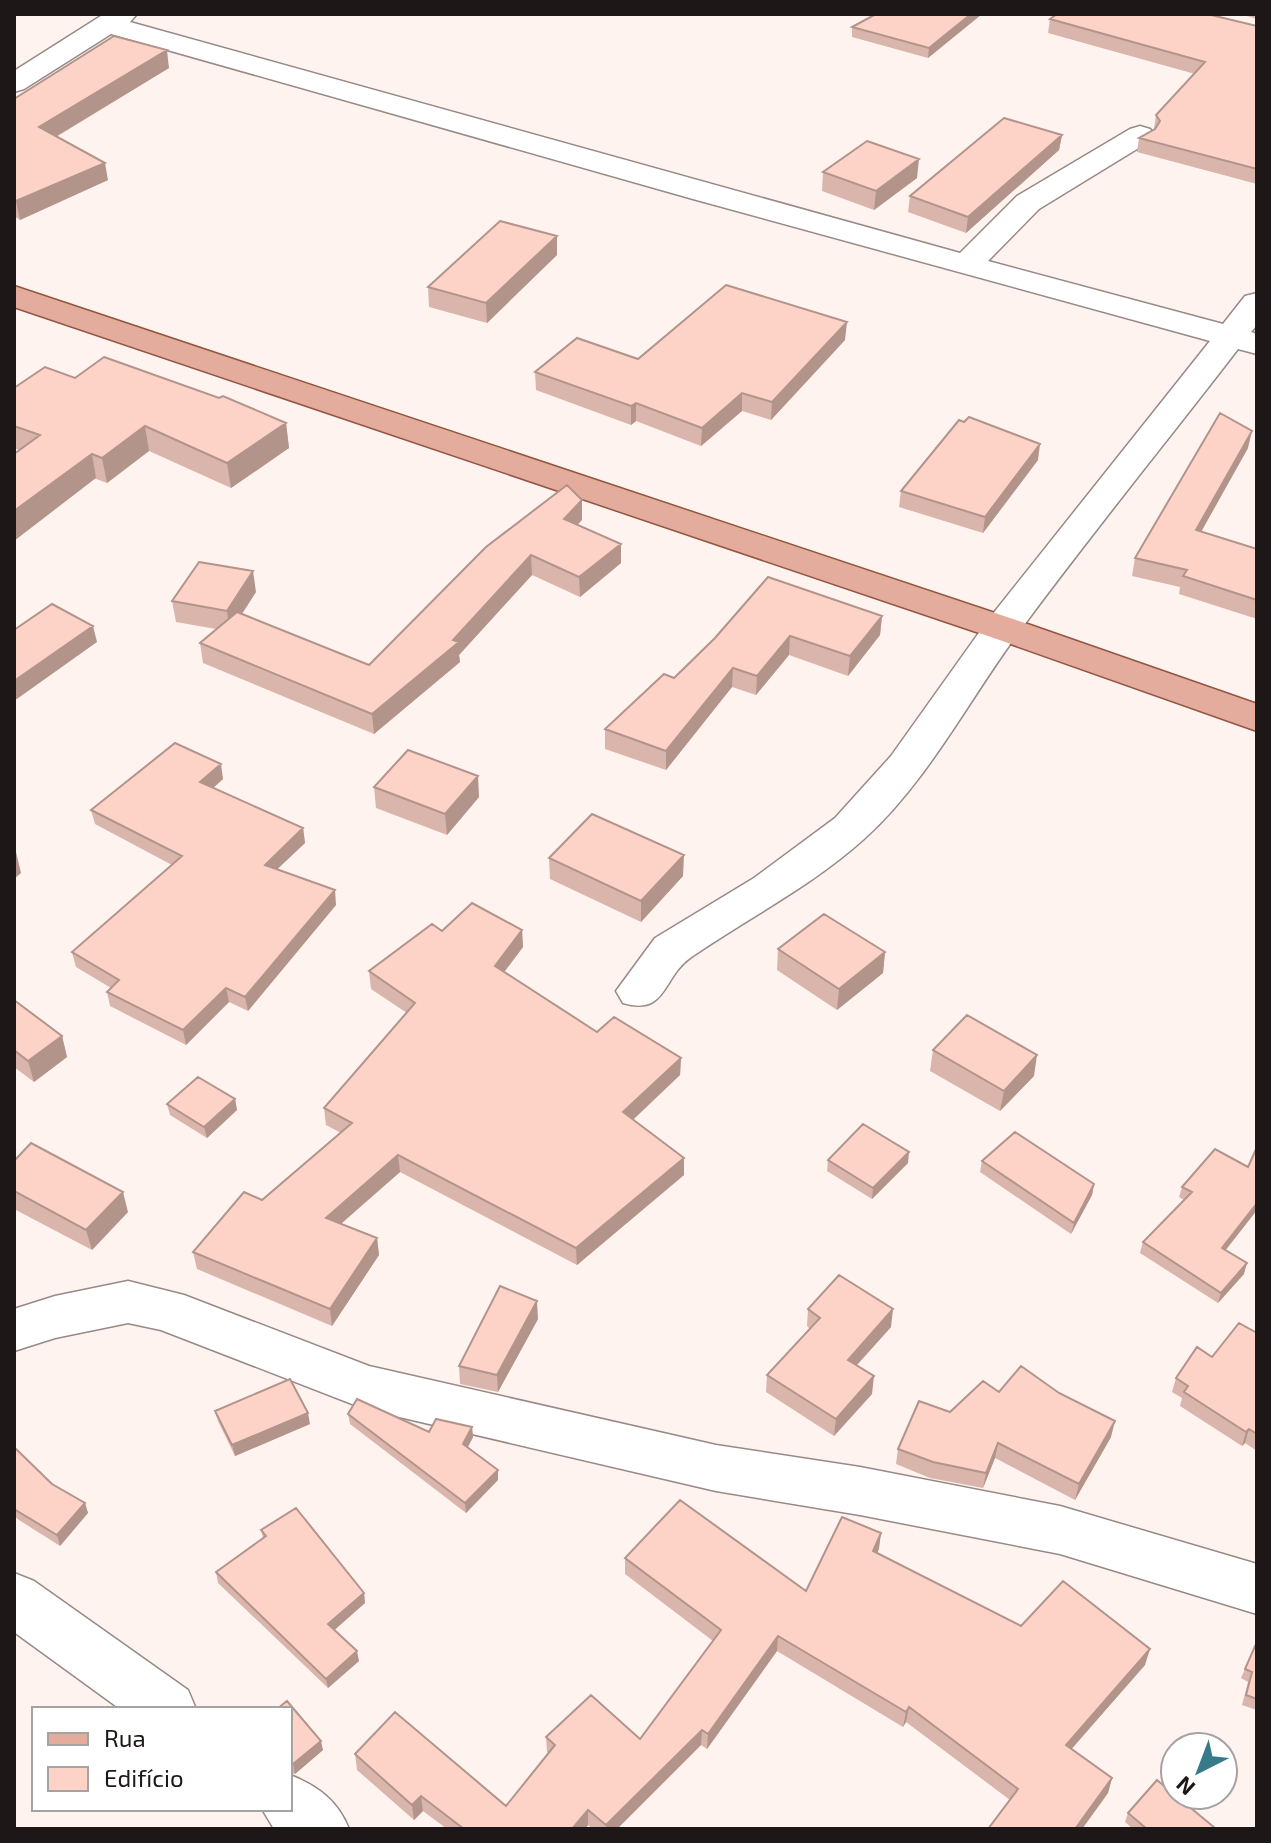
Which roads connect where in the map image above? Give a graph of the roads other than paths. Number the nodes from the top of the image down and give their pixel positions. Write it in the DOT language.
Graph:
graph roads {
  1 [pos="115,19"];
  2 [pos="14,83"];
  3 [pos="1140,135"];
  4 [pos="967,265"];
  5 [pos="14,296"];
  6 [pos="1257,303"];
  7 [pos="1243,340"];
  8 [pos="1002,628"];
  9 [pos="1257,718"];
  10 [pos="639,991"];
  11 [pos="14,1330"];
  12 [pos="1257,1589"];
  13 [pos="14,1599"];
  14 [pos="164,1707"];
  15 [pos="292,1806"];
  16 [pos="319,1829"];
  1 -- 2 [label="street"];
  1 -- 4 [label="street"];
  3 -- 4 [label="street"];
  4 -- 7 [label="street"];
  5 -- 8 [label="main road"];
  6 -- 7 [label="street"];
  7 -- 8 [label="street"];
  8 -- 9 [label="main road"];
  8 -- 10 [label="street"];
  11 -- 12 [label="street"];
  13 -- 14 [label="street"];
  15 -- 16 [label="street"];
}
